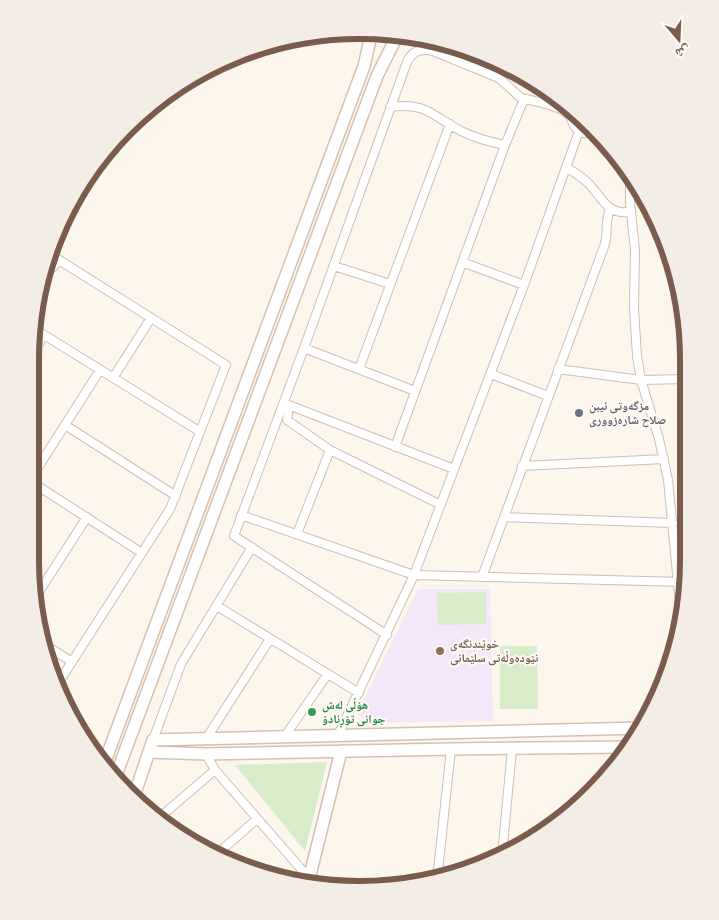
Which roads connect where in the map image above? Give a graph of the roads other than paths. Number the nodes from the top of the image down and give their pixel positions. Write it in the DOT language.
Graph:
graph roads {
  1 [pos="370,39"];
  2 [pos="395,40"];
  3 [pos="524,99"];
  4 [pos="390,107"];
  5 [pos="560,109"];
  6 [pos="568,116"];
  7 [pos="450,124"];
  8 [pos="579,131"];
  9 [pos="586,133"];
  10 [pos="505,145"];
  11 [pos="566,167"];
  12 [pos="630,190"];
  13 [pos="610,209"];
  14 [pos="631,212"];
  15 [pos="55,258"];
  16 [pos="59,261"];
  17 [pos="462,262"];
  18 [pos="334,266"];
  19 [pos="53,267"];
  20 [pos="390,284"];
  21 [pos="524,285"];
  22 [pos="151,318"];
  23 [pos="40,332"];
  24 [pos="44,335"];
  25 [pos="39,343"];
  26 [pos="304,348"];
  27 [pos="558,369"];
  28 [pos="100,370"];
  29 [pos="359,370"];
  30 [pos="491,374"];
  31 [pos="113,378"];
  32 [pos="680,379"];
  33 [pos="641,380"];
  34 [pos="415,391"];
  35 [pos="548,396"];
  36 [pos="286,404"];
  37 [pos="65,425"];
  38 [pos="199,431"];
  39 [pos="395,446"];
  40 [pos="330,450"];
  41 [pos="664,459"];
  42 [pos="39,466"];
  43 [pos="522,466"];
  44 [pos="454,469"];
  45 [pos="39,486"];
  46 [pos="176,496"];
  47 [pos="441,505"];
  48 [pos="242,514"];
  49 [pos="87,517"];
  50 [pos="504,517"];
  51 [pos="673,523"];
  52 [pos="297,534"];
  53 [pos="252,547"];
  54 [pos="142,553"];
  55 [pos="414,575"];
  56 [pos="680,575"];
  57 [pos="482,577"];
  58 [pos="680,582"];
  59 [pos="40,590"];
  60 [pos="217,606"];
  61 [pos="387,635"];
  62 [pos="270,639"];
  63 [pos="51,649"];
  64 [pos="72,662"];
  65 [pos="327,675"];
  66 [pos="61,678"];
  67 [pos="359,693"];
  68 [pos="633,728"];
  69 [pos="390,733"];
  70 [pos="338,735"];
  71 [pos="285,736"];
  72 [pos="206,739"];
  73 [pos="153,740"];
  74 [pos="620,747"];
  75 [pos="451,749"];
  76 [pos="512,749"];
  77 [pos="341,751"];
  78 [pos="390,751"];
  79 [pos="149,752"];
  80 [pos="206,754"];
  81 [pos="106,758"];
  82 [pos="215,770"];
  83 [pos="117,771"];
  84 [pos="136,790"];
  85 [pos="163,814"];
  86 [pos="258,819"];
  87 [pos="505,846"];
  88 [pos="222,850"];
  89 [pos="438,871"];
  90 [pos="304,876"];
  91 [pos="309,877"];
  1 -- 81 [label="main road"];
  2 -- 83 [label="main road"];
  3 -- 4 [label="street"];
  3 -- 5 [label="street"];
  3 -- 10 [label="street"];
  4 -- 7 [label="street"];
  4 -- 18 [label="street"];
  6 -- 8 [label="street"];
  7 -- 10 [label="street"];
  7 -- 20 [label="street"];
  8 -- 9 [label="street"];
  8 -- 11 [label="street"];
  10 -- 17 [label="street"];
  11 -- 13 [label="street"];
  11 -- 21 [label="street"];
  12 -- 14 [label="street"];
  13 -- 14 [label="street"];
  13 -- 27 [label="street"];
  14 -- 33 [label="street"];
  15 -- 16 [label="street"];
  16 -- 19 [label="street"];
  16 -- 22 [label="street"];
  17 -- 21 [label="street"];
  17 -- 34 [label="street"];
  18 -- 20 [label="street"];
  18 -- 26 [label="street"];
  20 -- 29 [label="street"];
  21 -- 30 [label="street"];
  22 -- 31 [label="street"];
  22 -- 38 [label="street"];
  23 -- 24 [label="street"];
  24 -- 25 [label="street"];
  24 -- 28 [label="street"];
  26 -- 29 [label="street"];
  26 -- 36 [label="street"];
  27 -- 33 [label="street"];
  27 -- 35 [label="street"];
  28 -- 31 [label="street"];
  28 -- 37 [label="street"];
  29 -- 34 [label="street"];
  30 -- 35 [label="street"];
  30 -- 44 [label="street"];
  31 -- 38 [label="street"];
  32 -- 33 [label="street"];
  33 -- 41 [label="street"];
  34 -- 39 [label="street"];
  35 -- 43 [label="street"];
  36 -- 39 [label="street"];
  36 -- 40 [label="street"];
  36 -- 48 [label="street"];
  37 -- 42 [label="street"];
  37 -- 46 [label="street"];
  38 -- 46 [label="street"];
  39 -- 44 [label="street"];
  40 -- 47 [label="street"];
  40 -- 52 [label="street"];
  41 -- 43 [label="street"];
  41 -- 51 [label="street"];
  43 -- 50 [label="street"];
  44 -- 47 [label="street"];
  45 -- 49 [label="street"];
  46 -- 54 [label="street"];
  47 -- 55 [label="street"];
  48 -- 52 [label="street"];
  48 -- 53 [label="street"];
  49 -- 54 [label="street"];
  49 -- 59 [label="street"];
  50 -- 51 [label="street"];
  50 -- 57 [label="street"];
  51 -- 56 [label="street"];
  52 -- 55 [label="street"];
  53 -- 60 [label="street"];
  53 -- 61 [label="street"];
  54 -- 64 [label="street"];
  55 -- 57 [label="street"];
  55 -- 61 [label="street"];
  57 -- 58 [label="street"];
  60 -- 62 [label="street"];
  60 -- 73 [label="street"];
  61 -- 67 [label="street"];
  62 -- 65 [label="street"];
  62 -- 72 [label="street"];
  63 -- 64 [label="street"];
  64 -- 66 [label="street"];
  65 -- 67 [label="street"];
  65 -- 71 [label="street"];
  67 -- 70 [label="street"];
  68 -- 69 [label="main road"];
  69 -- 70 [label="main road"];
  69 -- 78 [label="main road"];
  70 -- 71 [label="main road"];
  71 -- 72 [label="main road"];
  72 -- 73 [label="main road"];
  72 -- 80 [label="main road"];
  73 -- 79 [label="main road"];
  74 -- 76 [label="main road"];
  75 -- 76 [label="main road"];
  75 -- 78 [label="main road"];
  75 -- 89 [label="street"];
  76 -- 87 [label="street"];
  77 -- 78 [label="main road"];
  77 -- 80 [label="main road"];
  77 -- 91 [label="main road"];
  79 -- 80 [label="main road"];
  79 -- 84 [label="main road"];
  80 -- 82 [label="street"];
  82 -- 85 [label="street"];
  82 -- 86 [label="street"];
  86 -- 88 [label="street"];
  86 -- 90 [label="street"];
}
